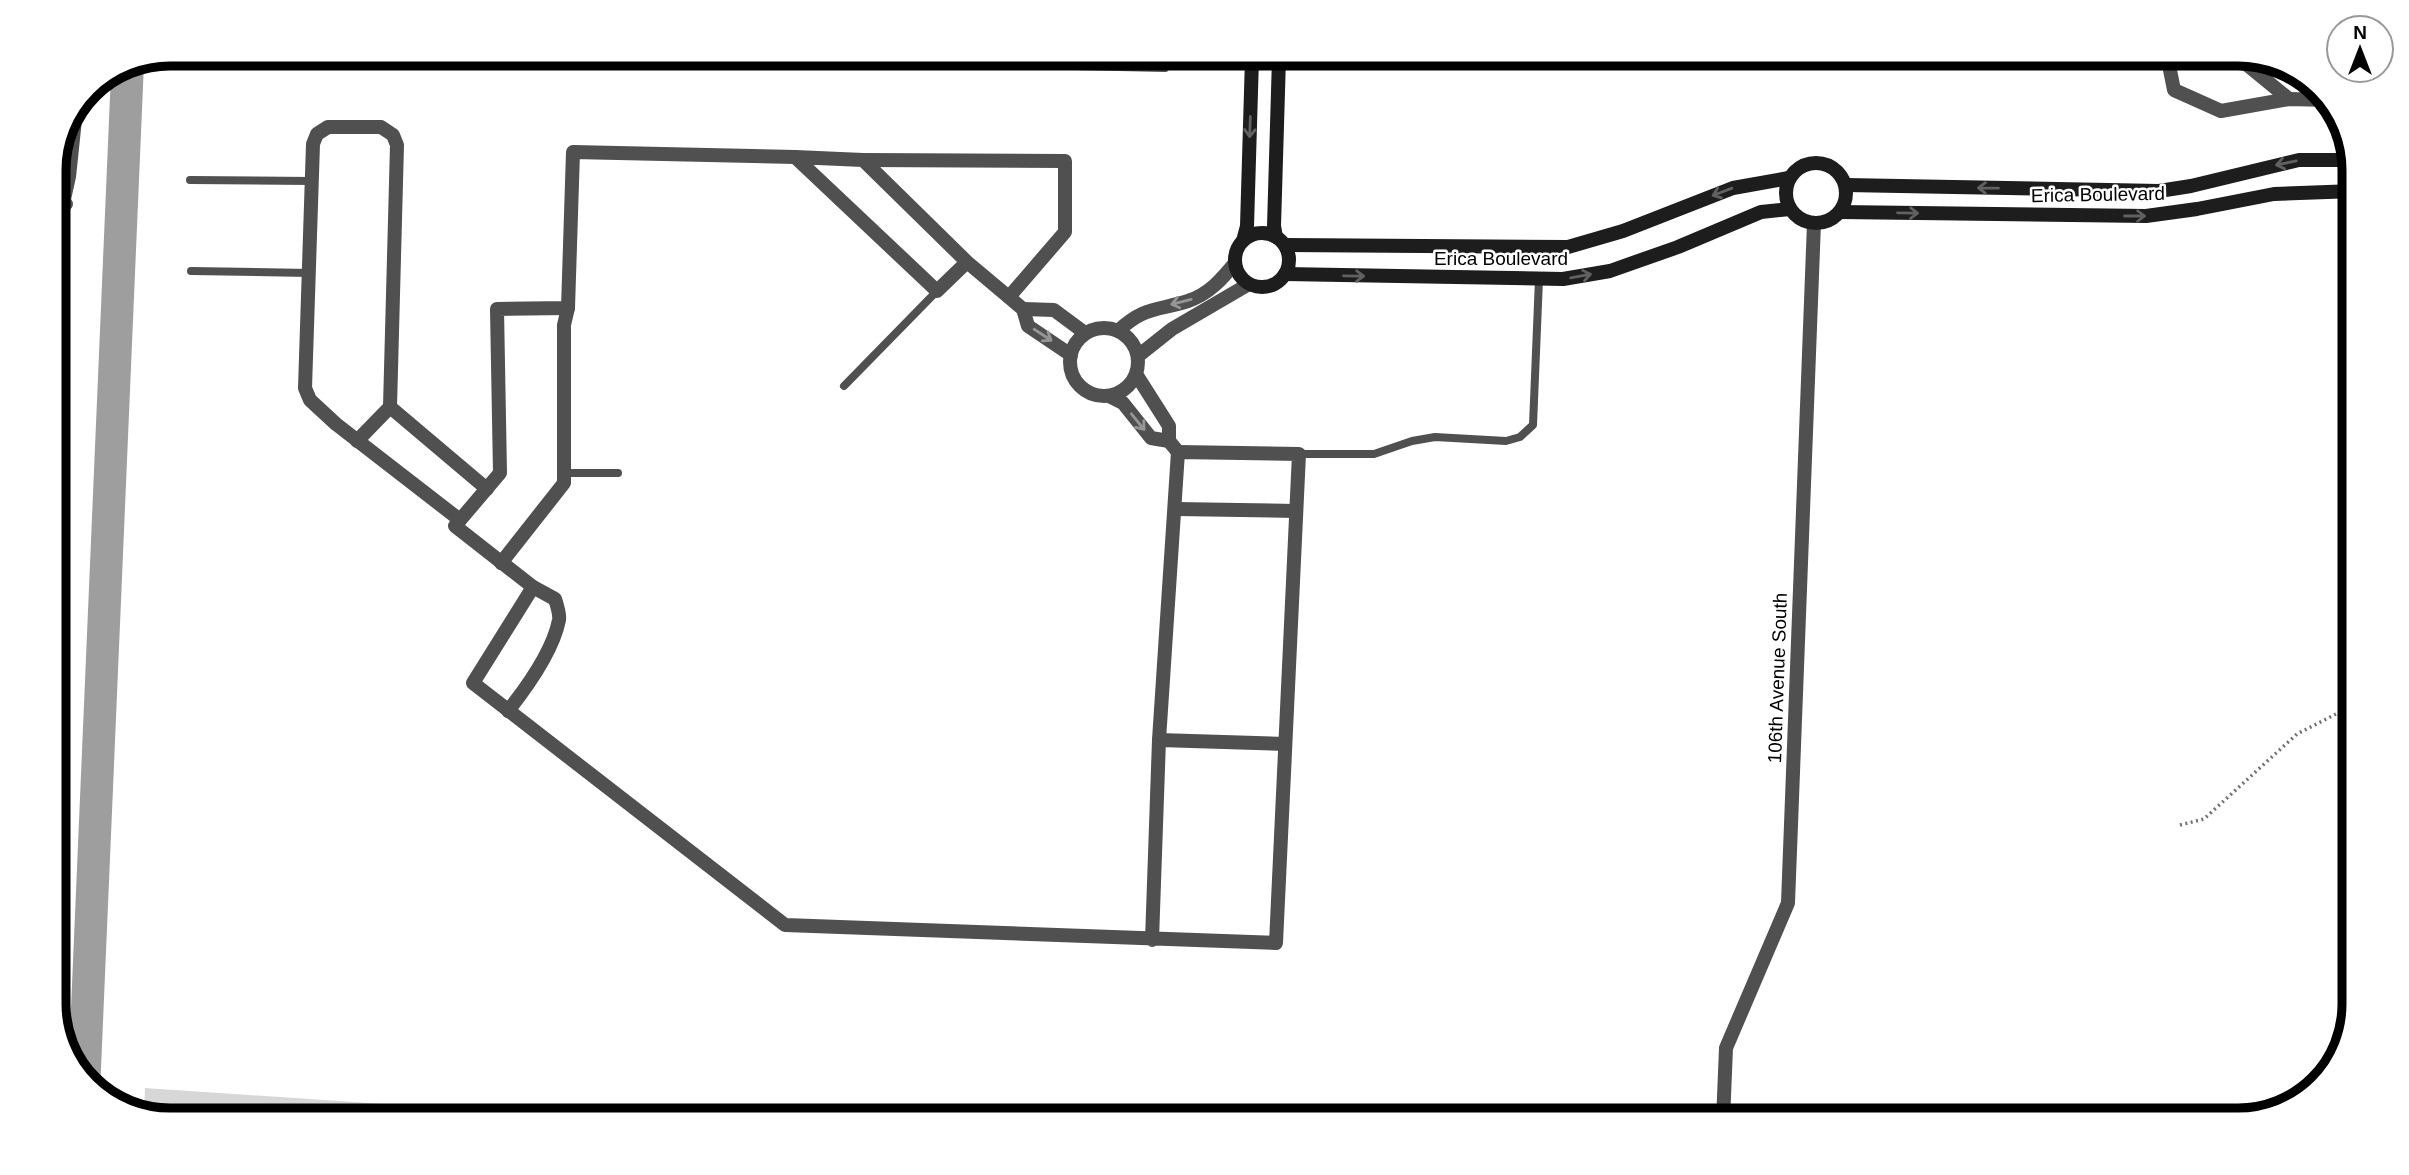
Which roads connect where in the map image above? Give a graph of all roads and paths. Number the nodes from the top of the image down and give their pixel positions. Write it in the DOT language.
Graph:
graph roads {
  1 [pos="1128,67"];
  2 [pos="1165,67"];
  3 [pos="1252,67"];
  4 [pos="1279,67"];
  5 [pos="2170,67"];
  6 [pos="2250,67"];
  7 [pos="2289,99"];
  8 [pos="2315,100"];
  9 [pos="78,124"];
  10 [pos="795,157"];
  11 [pos="863,160"];
  12 [pos="2341,160"];
  13 [pos="1789,178"];
  14 [pos="190,180"];
  15 [pos="313,181"];
  16 [pos="1846,184"];
  17 [pos="67,188"];
  18 [pos="2342,191"];
  19 [pos="1790,208"];
  20 [pos="1840,212"];
  21 [pos="1814,223"];
  22 [pos="1242,241"];
  23 [pos="1281,241"];
  24 [pos="967,262"];
  25 [pos="1235,263"];
  26 [pos="191,271"];
  27 [pos="310,273"];
  28 [pos="1285,274"];
  29 [pos="1539,279"];
  30 [pos="1249,284"];
  31 [pos="937,291"];
  32 [pos="1009,298"];
  33 [pos="568,308"];
  34 [pos="1023,309"];
  35 [pos="1118,331"];
  36 [pos="1085,333"];
  37 [pos="1071,355"];
  38 [pos="1138,356"];
  39 [pos="1136,374"];
  40 [pos="844,386"];
  41 [pos="1109,396"];
  42 [pos="390,407"];
  43 [pos="357,441"];
  44 [pos="1174,446"];
  45 [pos="1299,454"];
  46 [pos="564,473"];
  47 [pos="618,473"];
  48 [pos="487,489"];
  49 [pos="1176,509"];
  50 [pos="1296,511"];
  51 [pos="460,520"];
  52 [pos="501,563"];
  53 [pos="533,587"];
  54 [pos="2342,709"];
  55 [pos="508,711"];
  56 [pos="1158,740"];
  57 [pos="1285,744"];
  58 [pos="2180,825"];
  59 [pos="1152,940"];
  60 [pos="1724,1108"];
  1 -- 2 [label="lane"];
  3 -- 22 [label="street, one-way"];
  4 -- 23 [label="street"];
  5 -- 7 [label="street"];
  6 -- 7 [label="street"];
  7 -- 8 [label="street"];
  9 -- 17 [label="lane"];
  10 -- 11 [label="street"];
  10 -- 31 [label="street"];
  10 -- 33 [label="street"];
  11 -- 24 [label="street"];
  11 -- 32 [label="street"];
  12 -- 16 [label="street, Erica Boulevard, one-way"];
  13 -- 16 [label="street"];
  13 -- 19 [label="street"];
  13 -- 23 [label="street, Erica Boulevard, one-way"];
  14 -- 15 [label="lane"];
  15 -- 27 [label="street"];
  15 -- 42 [label="street"];
  16 -- 20 [label="street"];
  20 -- 18 [label="street, Erica Boulevard, one-way"];
  19 -- 21 [label="street"];
  29 -- 19 [label="street, Erica Boulevard, one-way"];
  20 -- 21 [label="street"];
  21 -- 60 [label="street, 106th Avenue South"];
  22 -- 23 [label="street"];
  22 -- 25 [label="street"];
  23 -- 28 [label="street"];
  24 -- 31 [label="street"];
  24 -- 32 [label="street"];
  25 -- 30 [label="street"];
  25 -- 35 [label="street, one-way"];
  26 -- 27 [label="lane"];
  27 -- 43 [label="street"];
  28 -- 29 [label="street, Erica Boulevard, one-way"];
  28 -- 30 [label="street"];
  29 -- 45 [label="lane"];
  30 -- 38 [label="street"];
  31 -- 40 [label="lane"];
  32 -- 34 [label="street"];
  33 -- 46 [label="street"];
  33 -- 48 [label="street"];
  34 -- 36 [label="street"];
  34 -- 37 [label="street, one-way"];
  35 -- 36 [label="street"];
  35 -- 38 [label="street"];
  36 -- 37 [label="street"];
  37 -- 41 [label="street"];
  38 -- 39 [label="street"];
  39 -- 41 [label="street"];
  39 -- 44 [label="street"];
  41 -- 44 [label="street, one-way"];
  42 -- 43 [label="street"];
  42 -- 48 [label="street"];
  43 -- 51 [label="street"];
  44 -- 45 [label="street"];
  44 -- 49 [label="street"];
  45 -- 50 [label="street"];
  46 -- 47 [label="lane"];
  46 -- 52 [label="street"];
  48 -- 51 [label="street"];
  49 -- 50 [label="street"];
  49 -- 56 [label="street"];
  50 -- 57 [label="street"];
  51 -- 52 [label="street"];
  52 -- 53 [label="street"];
  53 -- 55 [label="street"];
  53 -- 55 [label="street"];
  54 -- 58 [label="path"];
  55 -- 59 [label="street"];
  56 -- 57 [label="street"];
  56 -- 59 [label="street"];
  57 -- 59 [label="street"];
}
